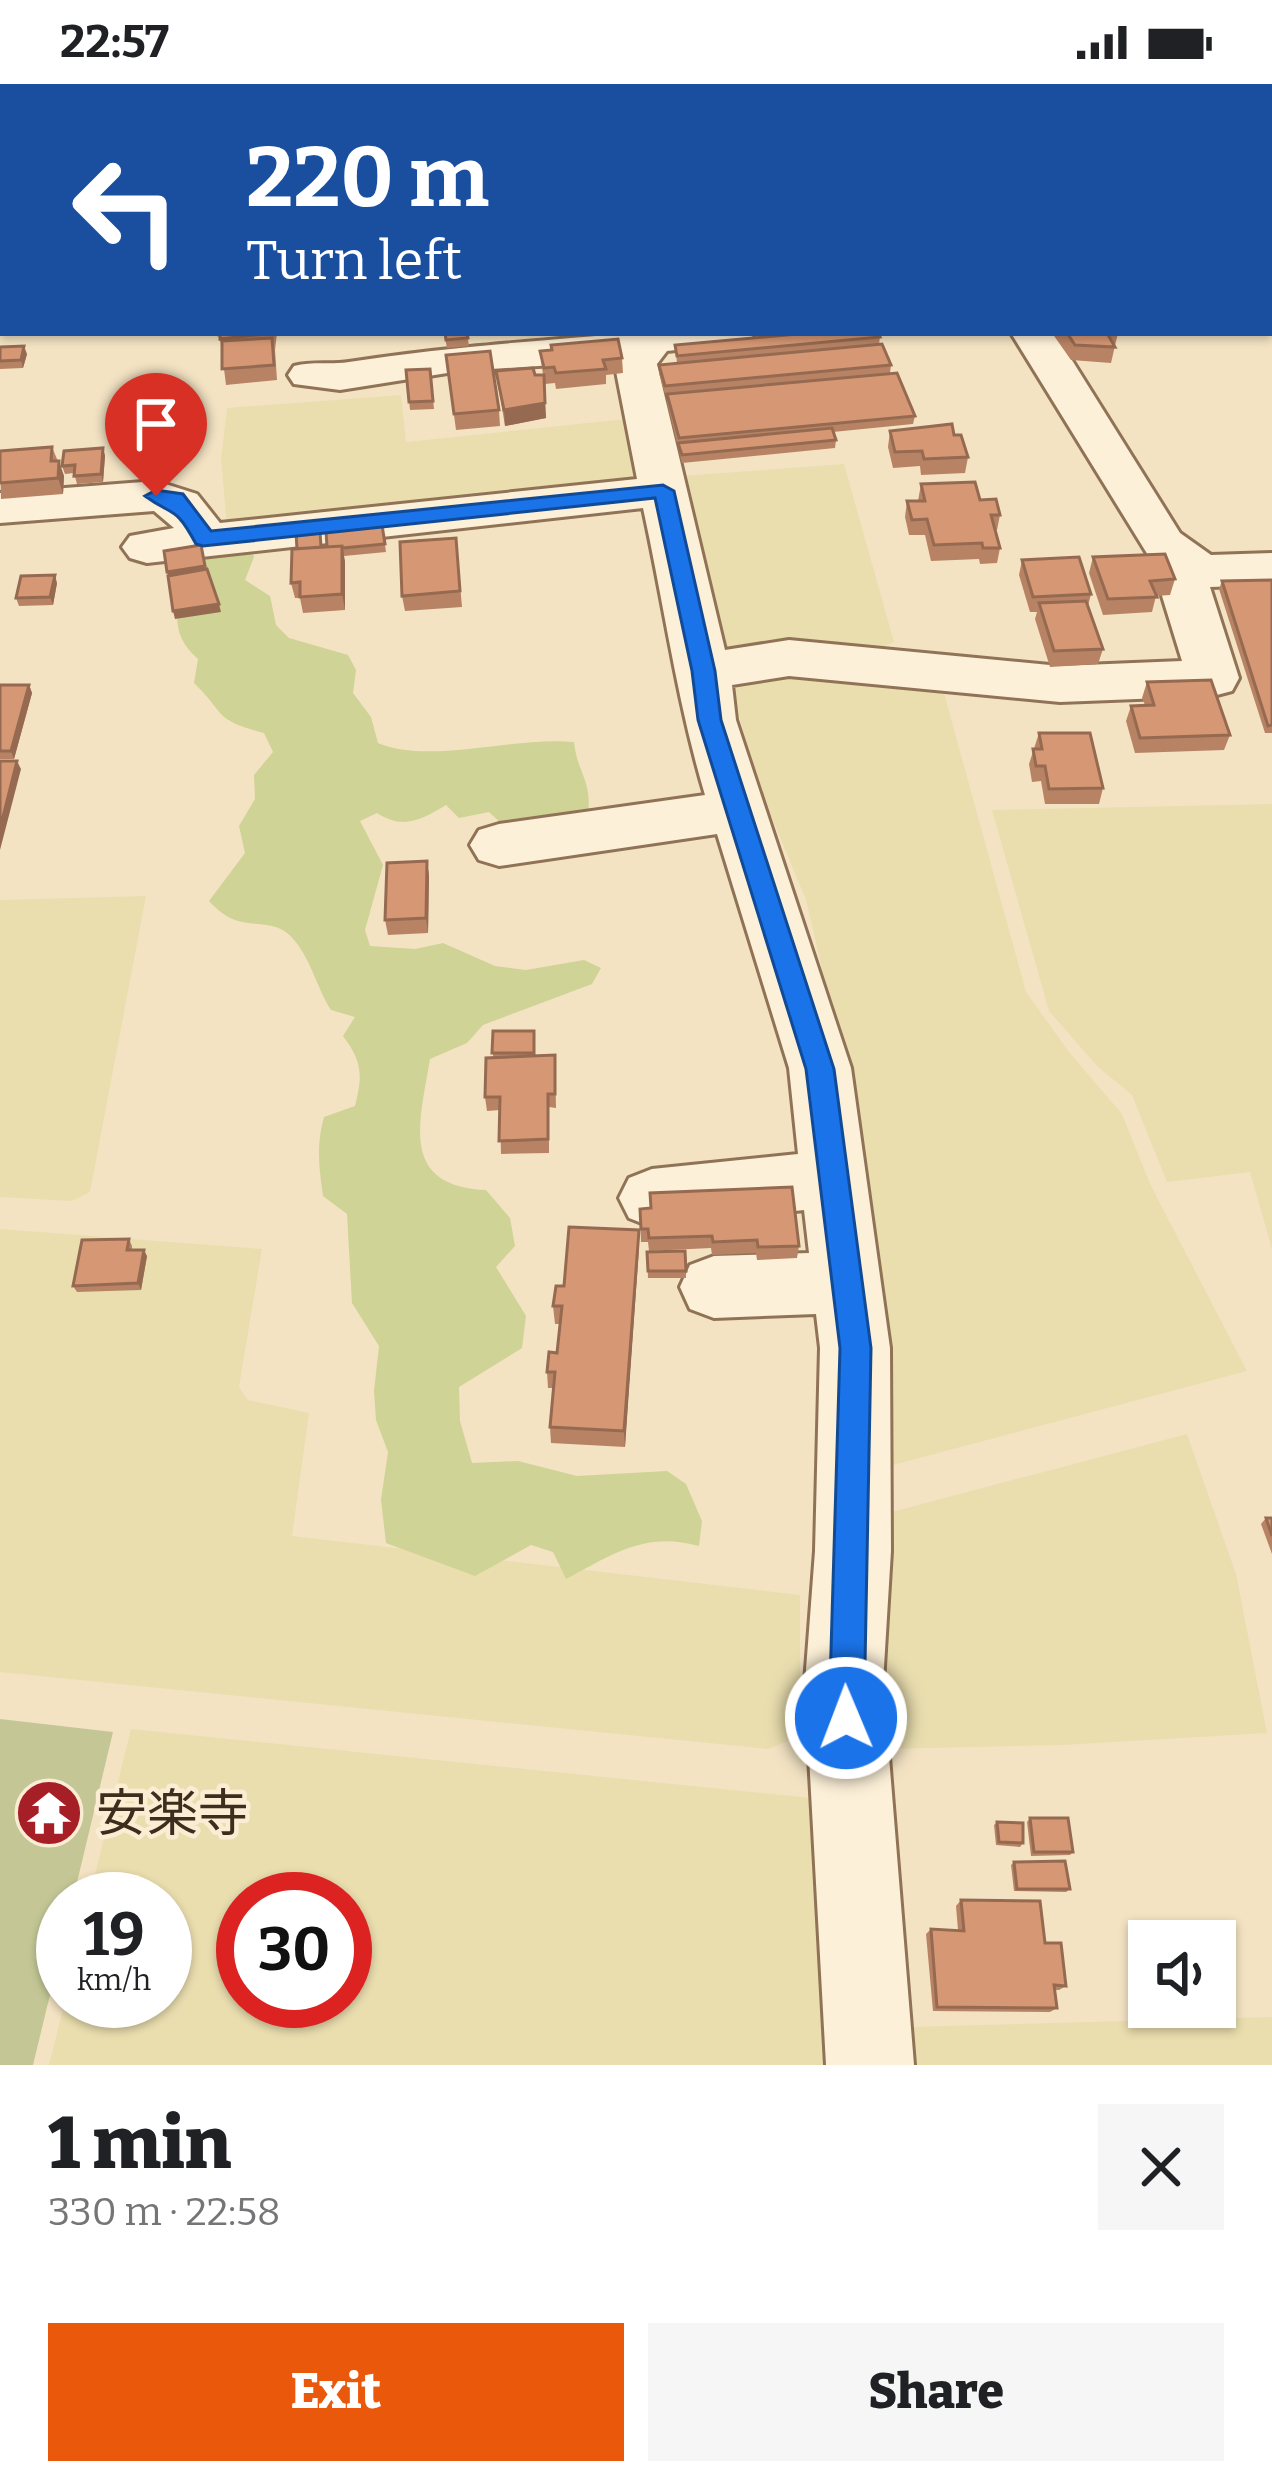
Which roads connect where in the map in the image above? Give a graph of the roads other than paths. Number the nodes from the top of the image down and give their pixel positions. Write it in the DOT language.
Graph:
graph roads {
  1 [pos="689,336"];
  2 [pos="1035,336"];
  3 [pos="641,346"];
  4 [pos="310,375"];
  5 [pos="663,491"];
  6 [pos="0,508"];
  7 [pos="203,539"];
  8 [pos="147,547"];
  9 [pos="1175,556"];
  10 [pos="1272,569"];
  11 [pos="704,671"];
  12 [pos="739,811"];
  13 [pos="499,845"];
  14 [pos="833,1179"];
  15 [pos="652,1198"];
  16 [pos="847,1282"];
  17 [pos="714,1287"];
  18 [pos="871,2065"];
  1 -- 3 [label="street"];
  2 -- 9 [label="street"];
  3 -- 4 [label="street"];
  3 -- 5 [label="street"];
  5 -- 7 [label="street"];
  5 -- 11 [label="street"];
  6 -- 7 [label="street"];
  7 -- 8 [label="street"];
  9 -- 10 [label="street"];
  9 -- 11 [label="street"];
  11 -- 12 [label="street"];
  12 -- 13 [label="street"];
  12 -- 14 [label="street"];
  14 -- 15 [label="street"];
  14 -- 16 [label="street"];
  16 -- 17 [label="street"];
  16 -- 18 [label="street"];
}
